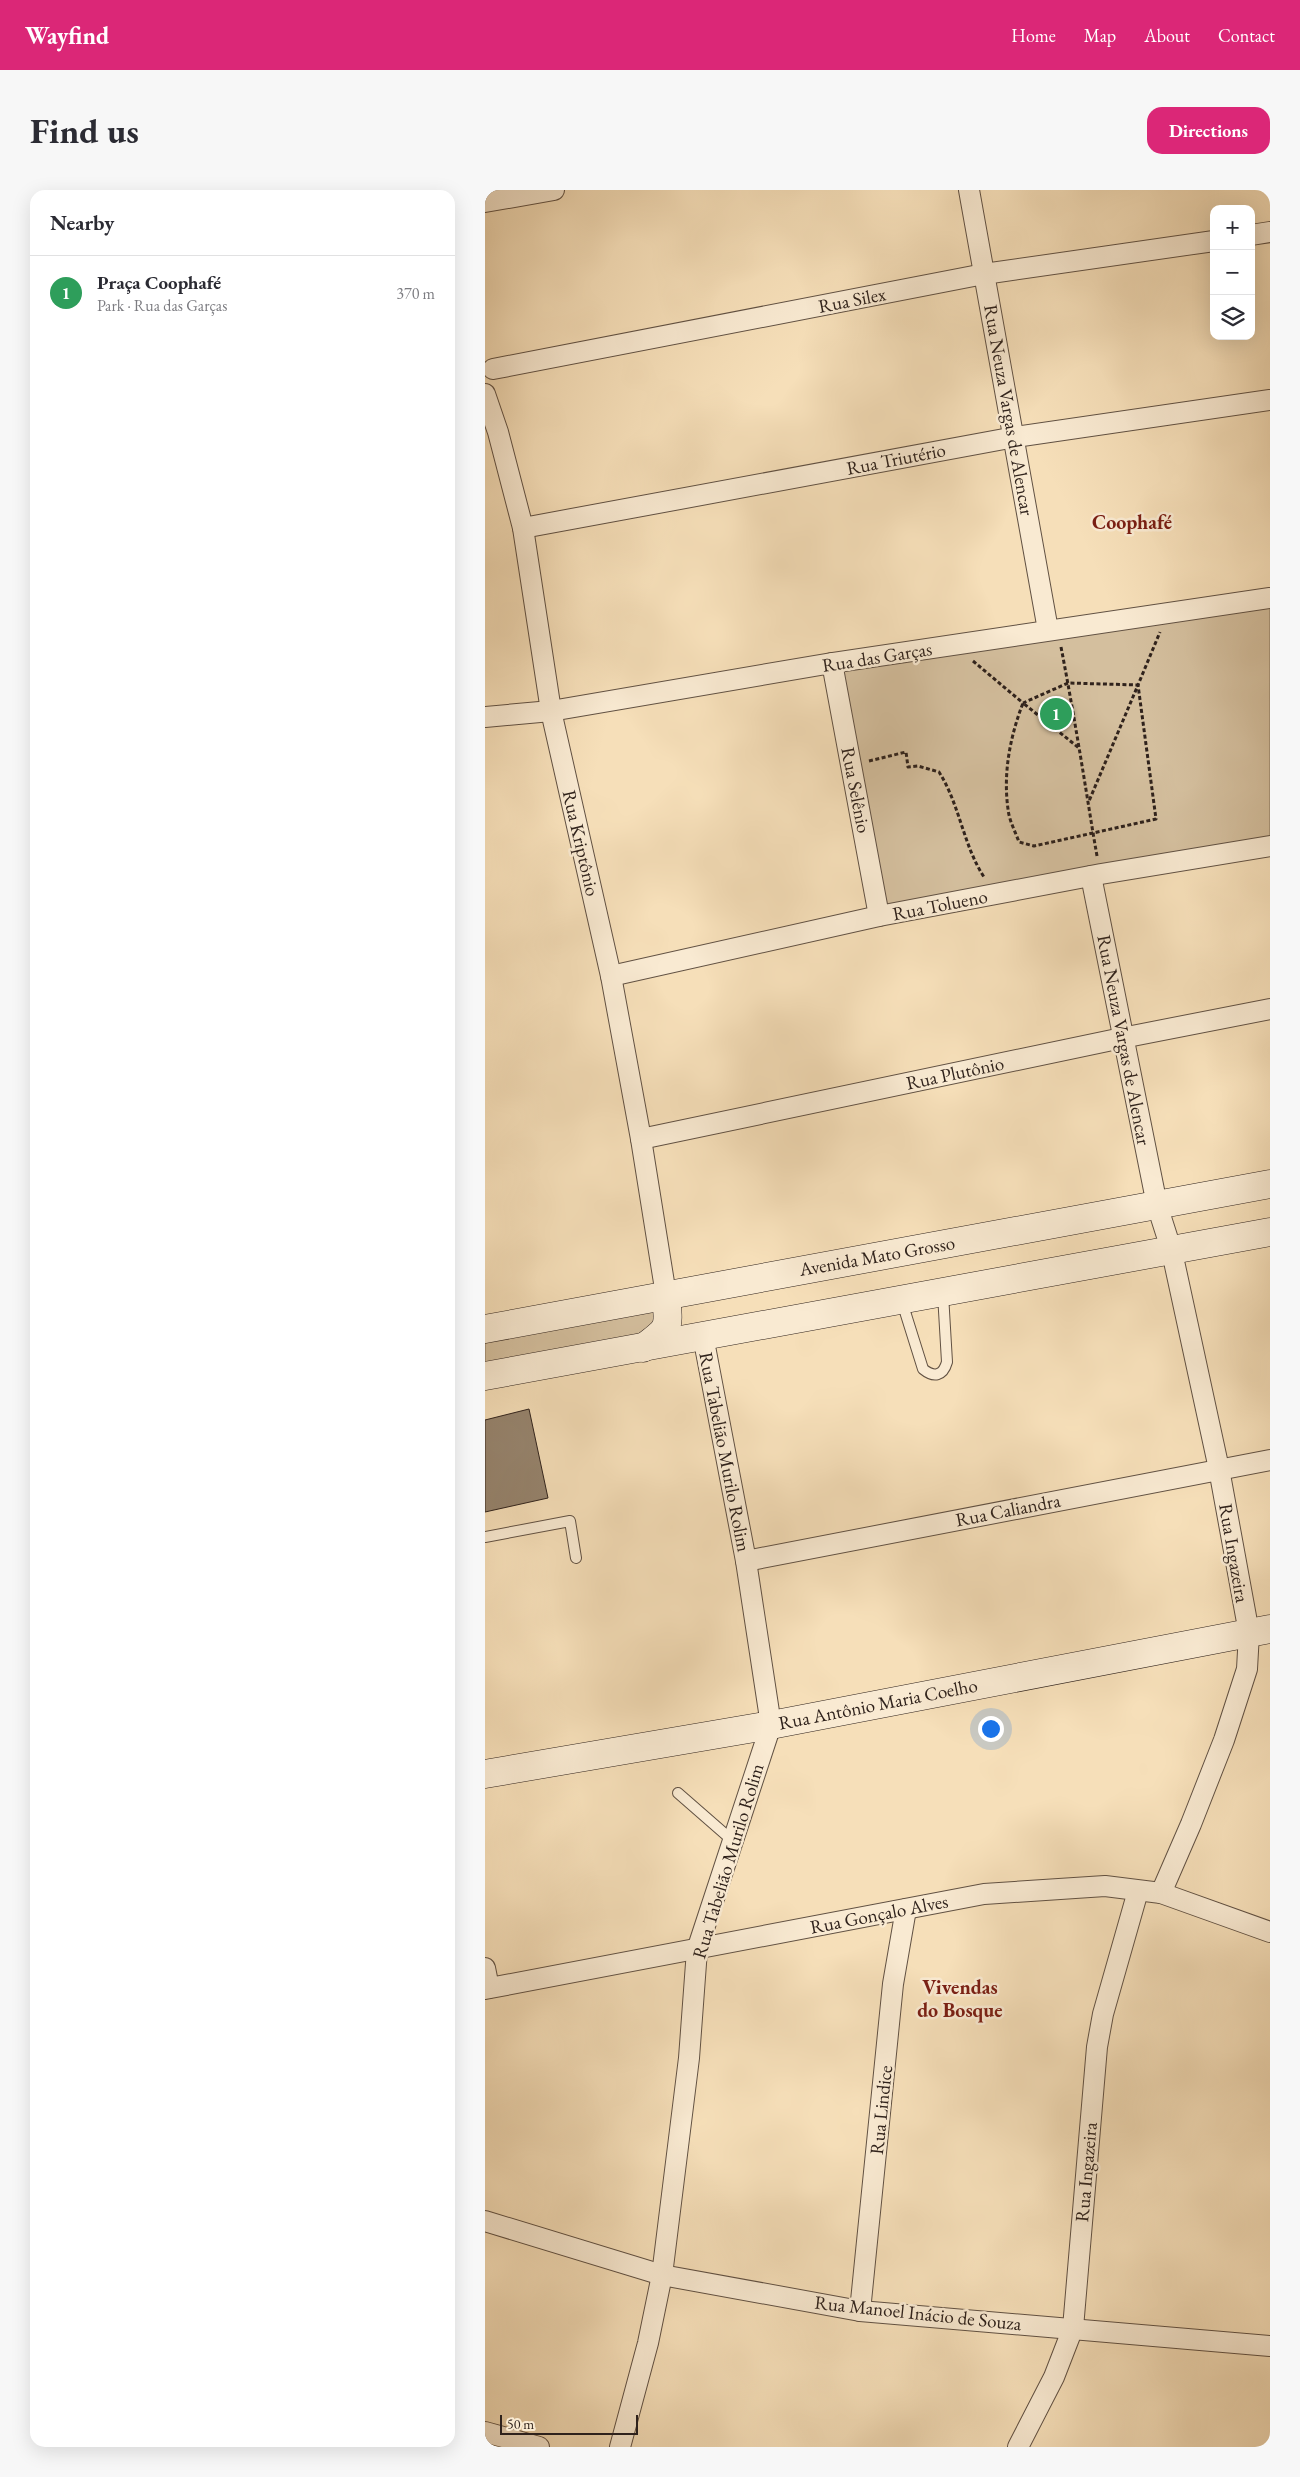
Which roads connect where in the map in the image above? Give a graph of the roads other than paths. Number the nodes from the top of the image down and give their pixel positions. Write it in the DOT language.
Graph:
graph roads {
  1 [pos="554,190"];
  2 [pos="969,190"];
  3 [pos="485,202"];
  4 [pos="1270,232"];
  5 [pos="1255,234"];
  6 [pos="1210,241"];
  7 [pos="984,274"];
  8 [pos="489,361"];
  9 [pos="485,394"];
  10 [pos="1270,400"];
  11 [pos="1015,437"];
  12 [pos="523,528"];
  13 [pos="1270,598"];
  14 [pos="1053,630"];
  15 [pos="832,663"];
  16 [pos="551,711"];
  17 [pos="485,717"];
  18 [pos="1270,846"];
  19 [pos="1096,875"];
  20 [pos="879,916"];
  21 [pos="611,976"];
  22 [pos="1270,1009"];
  23 [pos="1122,1038"];
  24 [pos="641,1139"];
  25 [pos="1270,1184"];
  26 [pos="1157,1205"];
  27 [pos="1270,1232"];
  28 [pos="1172,1252"];
  29 [pos="943,1293"];
  30 [pos="666,1295"];
  31 [pos="902,1301"];
  32 [pos="485,1329"];
  33 [pos="703,1336"];
  34 [pos="643,1348"];
  35 [pos="485,1376"];
  36 [pos="1270,1460"];
  37 [pos="1219,1469"];
  38 [pos="485,1537"];
  39 [pos="577,1558"];
  40 [pos="746,1561"];
  41 [pos="1259,1631"];
  42 [pos="771,1725"];
  43 [pos="485,1774"];
  44 [pos="678,1793"];
  45 [pos="733,1841"];
  46 [pos="1138,1890"];
  47 [pos="1161,1893"];
  48 [pos="907,1909"];
  49 [pos="1270,1932"];
  50 [pos="697,1950"];
  51 [pos="485,1968"];
  52 [pos="487,1989"];
  53 [pos="485,2221"];
  54 [pos="662,2275"];
  55 [pos="860,2311"];
  56 [pos="1073,2328"];
  57 [pos="1270,2346"];
  58 [pos="485,2432"];
  59 [pos="539,2447"];
  60 [pos="620,2447"];
  61 [pos="1018,2447"];
  1 -- 3 [label="street"];
  2 -- 7 [label="street, Rua Neuza Vargas de Alencar"];
  4 -- 5 [label="street"];
  6 -- 7 [label="street, Rua Silex"];
  7 -- 8 [label="street, Rua Silex"];
  7 -- 11 [label="street, Rua Neuza Vargas de Alencar"];
  8 -- 9 [label="street"];
  9 -- 12 [label="street, Rua Kriptônio"];
  10 -- 11 [label="street, Rua Triutério"];
  11 -- 12 [label="street, Rua Triutério"];
  11 -- 14 [label="street, Rua Neuza Vargas de Alencar"];
  12 -- 16 [label="street, Rua Kriptônio"];
  13 -- 14 [label="street, Rua das Garças"];
  14 -- 15 [label="street, Rua das Garças"];
  15 -- 16 [label="street, Rua das Garças"];
  15 -- 20 [label="street, Rua Selênio"];
  16 -- 17 [label="street, Rua das Garças"];
  16 -- 21 [label="street, Rua Kriptônio"];
  18 -- 19 [label="street, Rua Tolueno"];
  19 -- 20 [label="street, Rua Tolueno"];
  19 -- 23 [label="street, Rua Neuza Vargas de Alencar"];
  20 -- 21 [label="street, Rua Tolueno"];
  21 -- 24 [label="street, Rua Kriptônio"];
  22 -- 23 [label="street, Rua Plutônio"];
  23 -- 24 [label="street, Rua Plutônio"];
  23 -- 26 [label="street, Rua Neuza Vargas de Alencar"];
  24 -- 30 [label="street, Rua Kriptônio"];
  25 -- 26 [label="main road, Avenida Mato Grosso"];
  26 -- 28 [label="street, Rua Ingazeira"];
  26 -- 30 [label="main road, Avenida Mato Grosso"];
  27 -- 28 [label="main road"];
  28 -- 29 [label="main road"];
  28 -- 37 [label="street, Rua Ingazeira"];
  29 -- 31 [label="main road"];
  29 -- 31 [label="lane"];
  30 -- 32 [label="main road, Avenida Mato Grosso"];
  30 -- 34 [label="main road"];
  31 -- 33 [label="main road"];
  33 -- 34 [label="main road"];
  33 -- 40 [label="street, Rua Tabelião Murilo Rolim"];
  34 -- 35 [label="main road"];
  36 -- 37 [label="street, Rua Caliandra"];
  37 -- 40 [label="street, Rua Caliandra"];
  37 -- 41 [label="street, Rua Ingazeira"];
  38 -- 39 [label="lane"];
  40 -- 42 [label="street, Rua Tabelião Murilo Rolim"];
  41 -- 42 [label="main road, Rua Antônio Maria Coelho"];
  41 -- 47 [label="street, Rua Ingazeira"];
  42 -- 43 [label="main road, Rua Antônio Maria Coelho"];
  42 -- 45 [label="street, Rua Tabelião Murilo Rolim"];
  44 -- 45 [label="lane"];
  45 -- 50 [label="street, Rua Tabelião Murilo Rolim"];
  46 -- 47 [label="street, Rua Gonçalo Alves"];
  46 -- 48 [label="street, Rua Gonçalo Alves"];
  46 -- 56 [label="street, Rua Ingazeira"];
  47 -- 49 [label="street, Rua Gonçalo Alves"];
  48 -- 50 [label="street, Rua Gonçalo Alves"];
  48 -- 55 [label="street, Rua Lindice"];
  50 -- 52 [label="street, Rua Gonçalo Alves"];
  50 -- 54 [label="street, Rua Tabelião Murilo Rolim"];
  51 -- 52 [label="street"];
  53 -- 54 [label="street, Rua Manoel Inácio de Souza"];
  54 -- 55 [label="street, Rua Manoel Inácio de Souza"];
  54 -- 60 [label="street, Rua Tabelião Murilo Rolim"];
  55 -- 56 [label="street, Rua Manoel Inácio de Souza"];
  56 -- 57 [label="street, Rua Manoel Inácio de Souza"];
  56 -- 61 [label="street, Rua Ingazeira"];
  58 -- 59 [label="street"];
}
